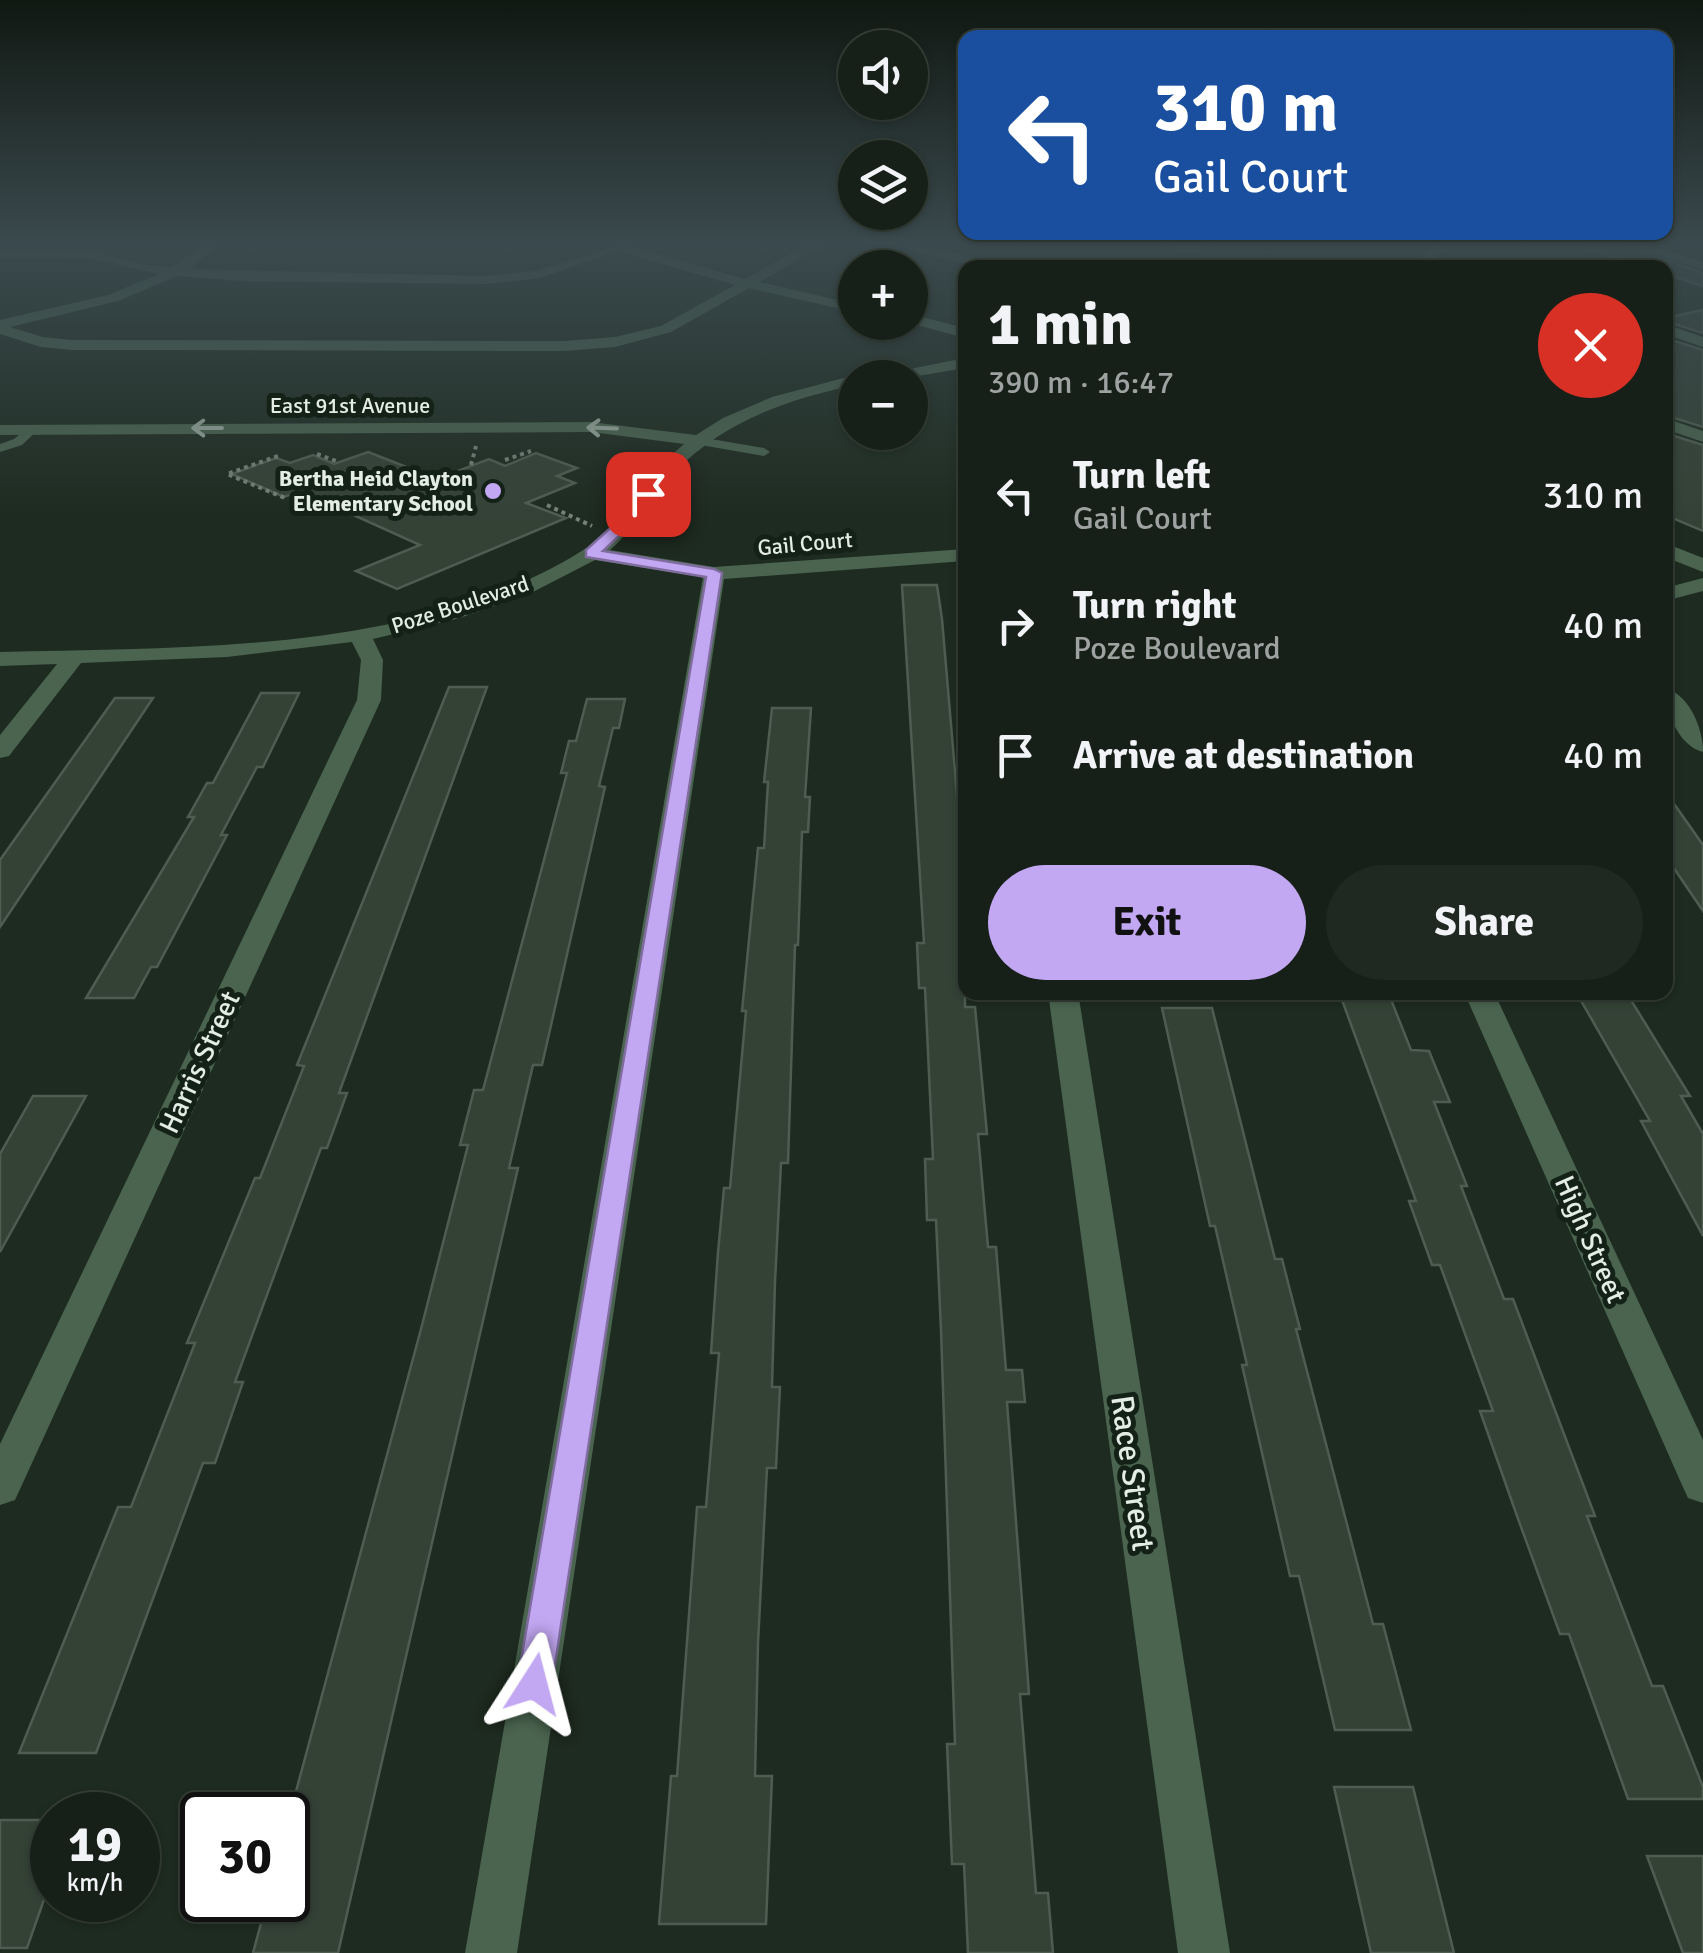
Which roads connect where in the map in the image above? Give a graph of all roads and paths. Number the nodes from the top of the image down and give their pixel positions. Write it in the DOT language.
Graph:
graph roads {
  1 [pos="22,335"];
  2 [pos="637,335"];
  3 [pos="958,364"];
  4 [pos="928,369"];
  5 [pos="838,385"];
  6 [pos="1673,425"];
  7 [pos="34,428"];
  8 [pos="0,430"];
  9 [pos="1703,437"];
  10 [pos="699,440"];
  11 [pos="0,448"];
  12 [pos="764,452"];
  13 [pos="278,456"];
  14 [pos="285,498"];
  15 [pos="547,506"];
  16 [pos="594,526"];
  17 [pos="592,553"];
  18 [pos="1673,553"];
  19 [pos="958,555"];
  20 [pos="1703,566"];
  21 [pos="714,573"];
  22 [pos="1703,584"];
  23 [pos="1673,593"];
  24 [pos="359,634"];
  25 [pos="75,656"];
  26 [pos="0,659"];
  27 [pos="1673,706"];
  28 [pos="1703,745"];
  29 [pos="0,751"];
  30 [pos="1063,1000"];
  31 [pos="1482,1000"];
  32 [pos="1703,1485"];
  33 [pos="0,1487"];
  34 [pos="491,1953"];
  35 [pos="1204,1953"];
  1 -- 2 [label="street"];
  3 -- 4 [label="street"];
  5 -- 10 [label="street, Poze Boulevard"];
  6 -- 9 [label="street"];
  7 -- 8 [label="street, East 91st Avenue"];
  10 -- 7 [label="street, East 91st Avenue, one-way"];
  7 -- 11 [label="lane"];
  10 -- 12 [label="lane"];
  10 -- 17 [label="street, Poze Boulevard"];
  13 -- 14 [label="path"];
  15 -- 16 [label="path"];
  17 -- 21 [label="street, Gail Court"];
  17 -- 24 [label="street, Poze Boulevard"];
  18 -- 20 [label="street"];
  19 -- 21 [label="street, Gail Court"];
  21 -- 34 [label="street"];
  22 -- 23 [label="street"];
  24 -- 25 [label="street, Poze Boulevard"];
  24 -- 33 [label="street, Harris Street"];
  25 -- 26 [label="street, Poze Boulevard"];
  25 -- 29 [label="street"];
  27 -- 28 [label="street"];
  30 -- 35 [label="street, Race Street"];
  31 -- 32 [label="street, High Street"];
}
